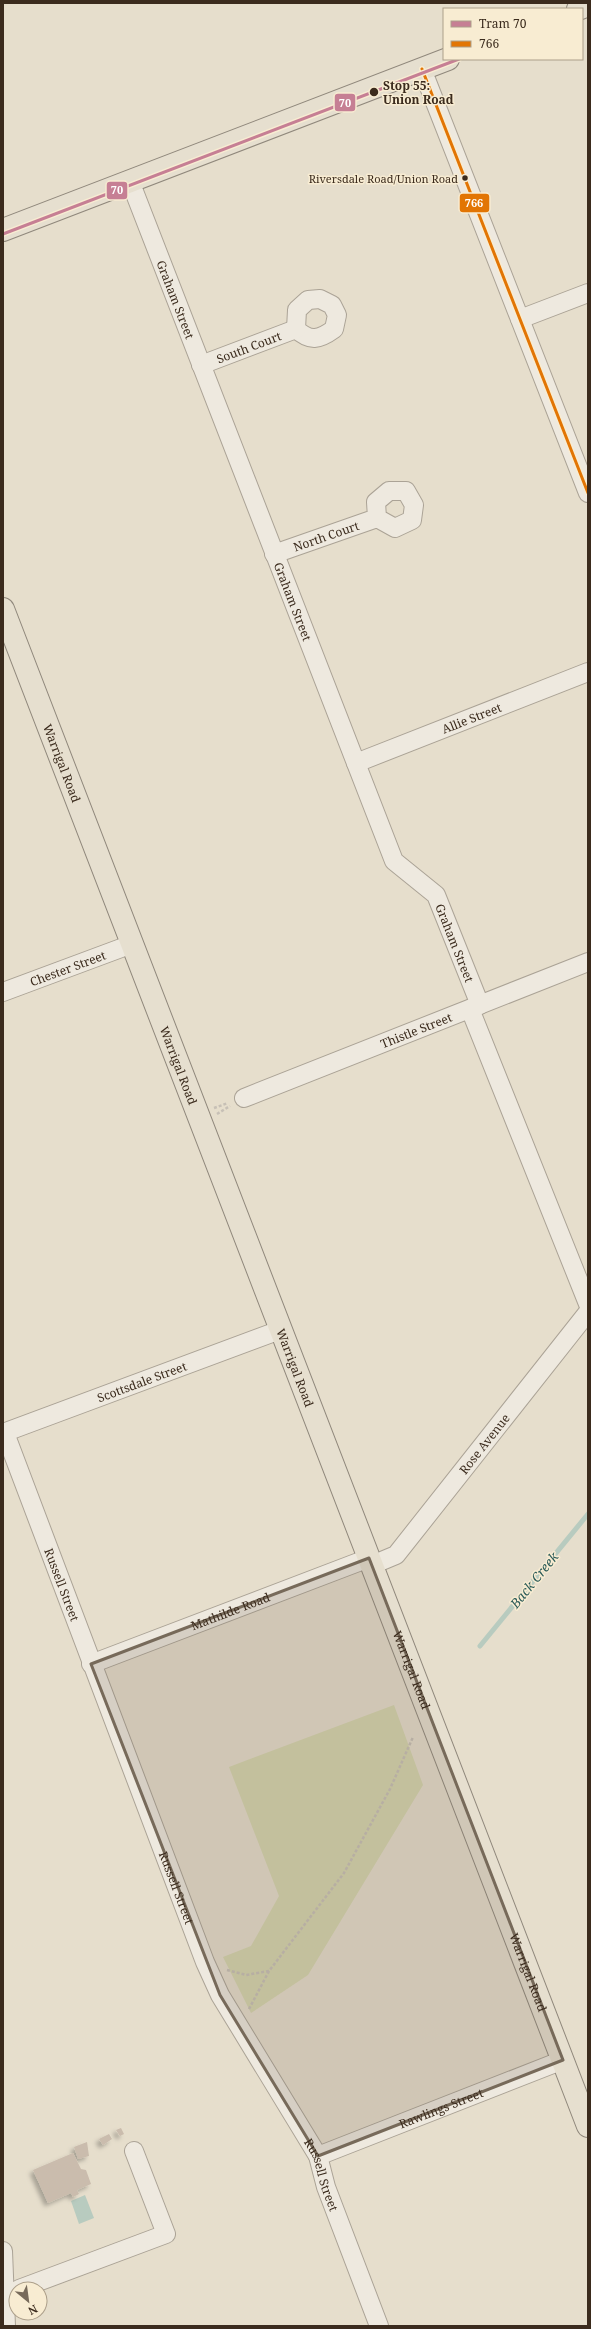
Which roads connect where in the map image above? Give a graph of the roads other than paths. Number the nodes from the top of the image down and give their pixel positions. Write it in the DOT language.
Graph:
graph roads {
  1 [pos="445,60"];
  2 [pos="422,69"];
  3 [pos="130,181"];
  4 [pos="3,230"];
  5 [pos="588,293"];
  6 [pos="520,319"];
  7 [pos="296,329"];
  8 [pos="201,366"];
  9 [pos="588,494"];
  10 [pos="376,518"];
  11 [pos="274,554"];
  12 [pos="3,609"];
  13 [pos="588,672"];
  14 [pos="356,763"];
  15 [pos="132,944"];
  16 [pos="588,962"];
  17 [pos="3,992"];
  18 [pos="475,1007"];
  19 [pos="244,1098"];
  20 [pos="588,1304"];
  21 [pos="588,1312"];
  22 [pos="280,1330"];
  23 [pos="4,1433"];
  24 [pos="370,1561"];
  25 [pos="91,1664"];
  26 [pos="563,2060"];
  27 [pos="588,2126"];
  28 [pos="134,2151"];
  29 [pos="318,2156"];
  30 [pos="3,2251"];
  31 [pos="10,2281"];
  32 [pos="40,2281"];
  33 [pos="8,2316"];
  34 [pos="6,2326"];
  35 [pos="380,2326"];
  1 -- 2 [label="main road"];
  2 -- 3 [label="main road"];
  2 -- 6 [label="street"];
  3 -- 4 [label="main road"];
  3 -- 8 [label="street, Graham Street"];
  5 -- 6 [label="street"];
  6 -- 9 [label="street"];
  7 -- 8 [label="street, South Court"];
  8 -- 11 [label="street, Graham Street"];
  10 -- 11 [label="street, North Court"];
  11 -- 14 [label="street, Graham Street"];
  12 -- 15 [label="main road, Warrigal Road"];
  13 -- 14 [label="street, Allie Street"];
  14 -- 18 [label="street, Graham Street"];
  15 -- 17 [label="street, Chester Street"];
  15 -- 22 [label="main road, Warrigal Road"];
  16 -- 18 [label="street, Thistle Street"];
  18 -- 19 [label="street, Thistle Street"];
  18 -- 20 [label="street, Graham Street"];
  21 -- 24 [label="street, Rose Avenue"];
  22 -- 23 [label="street, Scottsdale Street"];
  22 -- 24 [label="main road, Warrigal Road"];
  23 -- 25 [label="street, Russell Street"];
  24 -- 25 [label="street, Mathilde Road"];
  24 -- 26 [label="main road, Warrigal Road"];
  25 -- 29 [label="street, Russell Street"];
  26 -- 27 [label="main road, Warrigal Road"];
  26 -- 29 [label="street, Rawlings Street"];
  28 -- 32 [label="street"];
  29 -- 35 [label="street, Russell Street"];
  30 -- 31 [label="street"];
  33 -- 34 [label="street"];
}
